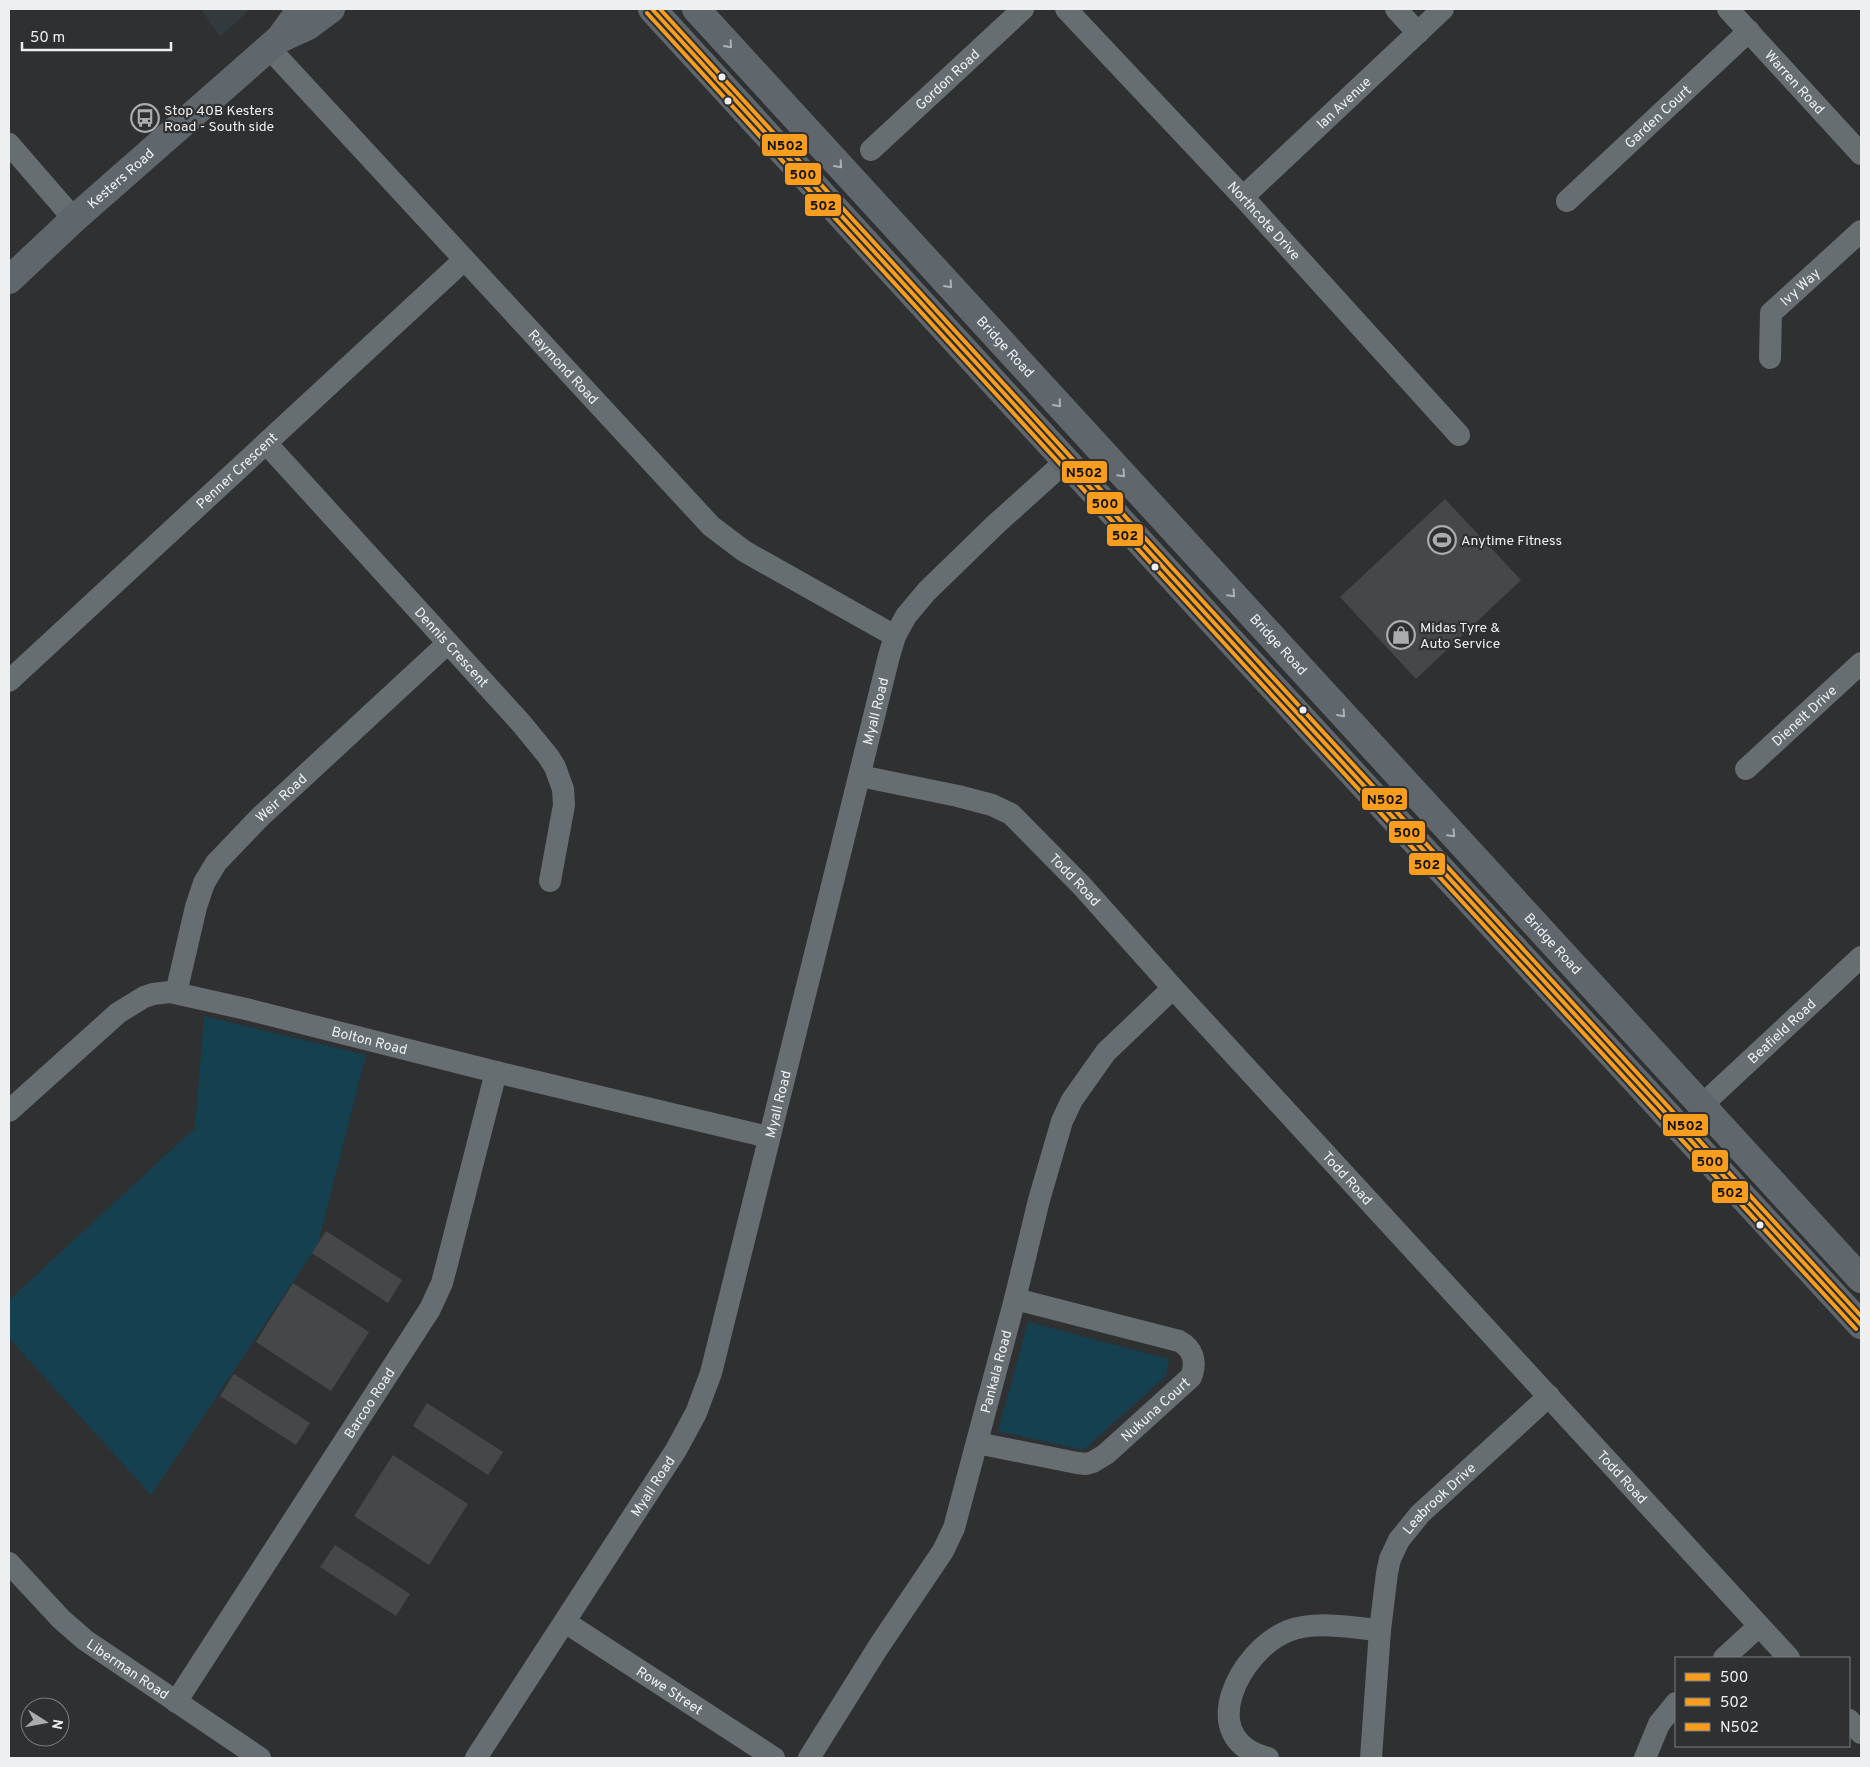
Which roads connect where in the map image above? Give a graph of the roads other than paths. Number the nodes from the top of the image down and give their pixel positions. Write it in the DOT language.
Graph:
graph roads {
  1 [pos="300,9"];
  2 [pos="331,9"];
  3 [pos="652,9"];
  4 [pos="696,9"];
  5 [pos="1023,9"];
  6 [pos="1066,9"];
  7 [pos="1396,9"];
  8 [pos="1443,9"];
  9 [pos="1728,9"];
  10 [pos="1749,31"];
  11 [pos="1418,33"];
  12 [pos="275,43"];
  13 [pos="9,144"];
  14 [pos="871,150"];
  15 [pos="1861,154"];
  16 [pos="1243,197"];
  17 [pos="1567,202"];
  18 [pos="74,220"];
  19 [pos="1861,231"];
  20 [pos="464,260"];
  21 [pos="9,280"];
  22 [pos="1770,358"];
  23 [pos="1459,435"];
  24 [pos="1089,438"];
  25 [pos="266,443"];
  26 [pos="1066,461"];
  27 [pos="895,636"];
  28 [pos="448,643"];
  29 [pos="1861,663"];
  30 [pos="9,681"];
  31 [pos="1746,769"];
  32 [pos="860,776"];
  33 [pos="550,881"];
  34 [pos="1861,957"];
  35 [pos="1173,988"];
  36 [pos="176,993"];
  37 [pos="496,1072"];
  38 [pos="1702,1106"];
  39 [pos="9,1112"];
  40 [pos="1678,1127"];
  41 [pos="768,1137"];
  42 [pos="1861,1279"];
  43 [pos="1015,1299"];
  44 [pos="1861,1325"];
  45 [pos="1549,1396"];
  46 [pos="977,1443"];
  47 [pos="9,1563"];
  48 [pos="565,1622"];
  49 [pos="1759,1626"];
  50 [pos="1380,1630"];
  51 [pos="1725,1657"];
  52 [pos="1788,1657"];
  53 [pos="176,1702"];
  54 [pos="1675,1704"];
  55 [pos="1850,1721"];
  56 [pos="1861,1733"];
  57 [pos="260,1758"];
  58 [pos="476,1758"];
  59 [pos="774,1758"];
  60 [pos="809,1758"];
  61 [pos="1268,1758"];
  62 [pos="1370,1758"];
  63 [pos="1645,1758"];
  1 -- 12 [label="main road, Kesters Road"];
  2 -- 12 [label="main road, Kesters Road"];
  3 -- 26 [label="main road"];
  4 -- 24 [label="main road, Bridge Road, one-way"];
  5 -- 14 [label="street, Gordon Road"];
  6 -- 16 [label="street, Northcote Drive"];
  7 -- 11 [label="street"];
  8 -- 11 [label="street, Ian Avenue"];
  9 -- 10 [label="street, Warren Road"];
  10 -- 15 [label="street, Warren Road"];
  10 -- 17 [label="street, Garden Court"];
  11 -- 16 [label="street, Ian Avenue"];
  12 -- 18 [label="main road, Kesters Road"];
  12 -- 20 [label="street, Raymond Road"];
  13 -- 18 [label="street"];
  16 -- 23 [label="street, Northcote Drive"];
  18 -- 21 [label="main road, Kesters Road"];
  19 -- 22 [label="street, Ivy Way"];
  20 -- 25 [label="street, Penner Crescent"];
  20 -- 27 [label="street, Raymond Road"];
  24 -- 26 [label="main road"];
  24 -- 38 [label="main road, Bridge Road, one-way"];
  25 -- 28 [label="street, Dennis Crescent"];
  25 -- 30 [label="street, Penner Crescent"];
  26 -- 27 [label="street, Myall Road"];
  26 -- 40 [label="main road"];
  27 -- 32 [label="street, Myall Road"];
  28 -- 33 [label="street, Dennis Crescent"];
  28 -- 36 [label="street, Weir Road"];
  29 -- 31 [label="street, Dienelt Drive"];
  32 -- 35 [label="street, Todd Road"];
  32 -- 41 [label="street, Myall Road"];
  34 -- 38 [label="street, Beafield Road"];
  35 -- 43 [label="street, Pankala Road"];
  35 -- 45 [label="street, Todd Road"];
  36 -- 37 [label="street, Bolton Road"];
  36 -- 39 [label="street, Bolton Road"];
  37 -- 41 [label="street, Bolton Road"];
  37 -- 53 [label="street, Barcoo Road"];
  38 -- 40 [label="main road"];
  38 -- 42 [label="main road, Bridge Road"];
  40 -- 44 [label="main road"];
  41 -- 48 [label="street, Myall Road"];
  43 -- 46 [label="street, Pankala Road"];
  43 -- 46 [label="street, Nukuna Court"];
  45 -- 49 [label="street, Todd Road"];
  45 -- 50 [label="street, Leabrook Drive"];
  46 -- 60 [label="street, Pankala Road"];
  47 -- 53 [label="street, Liberman Road"];
  48 -- 58 [label="street, Myall Road"];
  48 -- 59 [label="street, Rowe Street"];
  49 -- 51 [label="street"];
  49 -- 52 [label="street, Todd Road"];
  50 -- 61 [label="street"];
  50 -- 62 [label="street, Leabrook Drive"];
  53 -- 57 [label="street, Liberman Road"];
  54 -- 63 [label="street"];
  55 -- 56 [label="street"];
}
